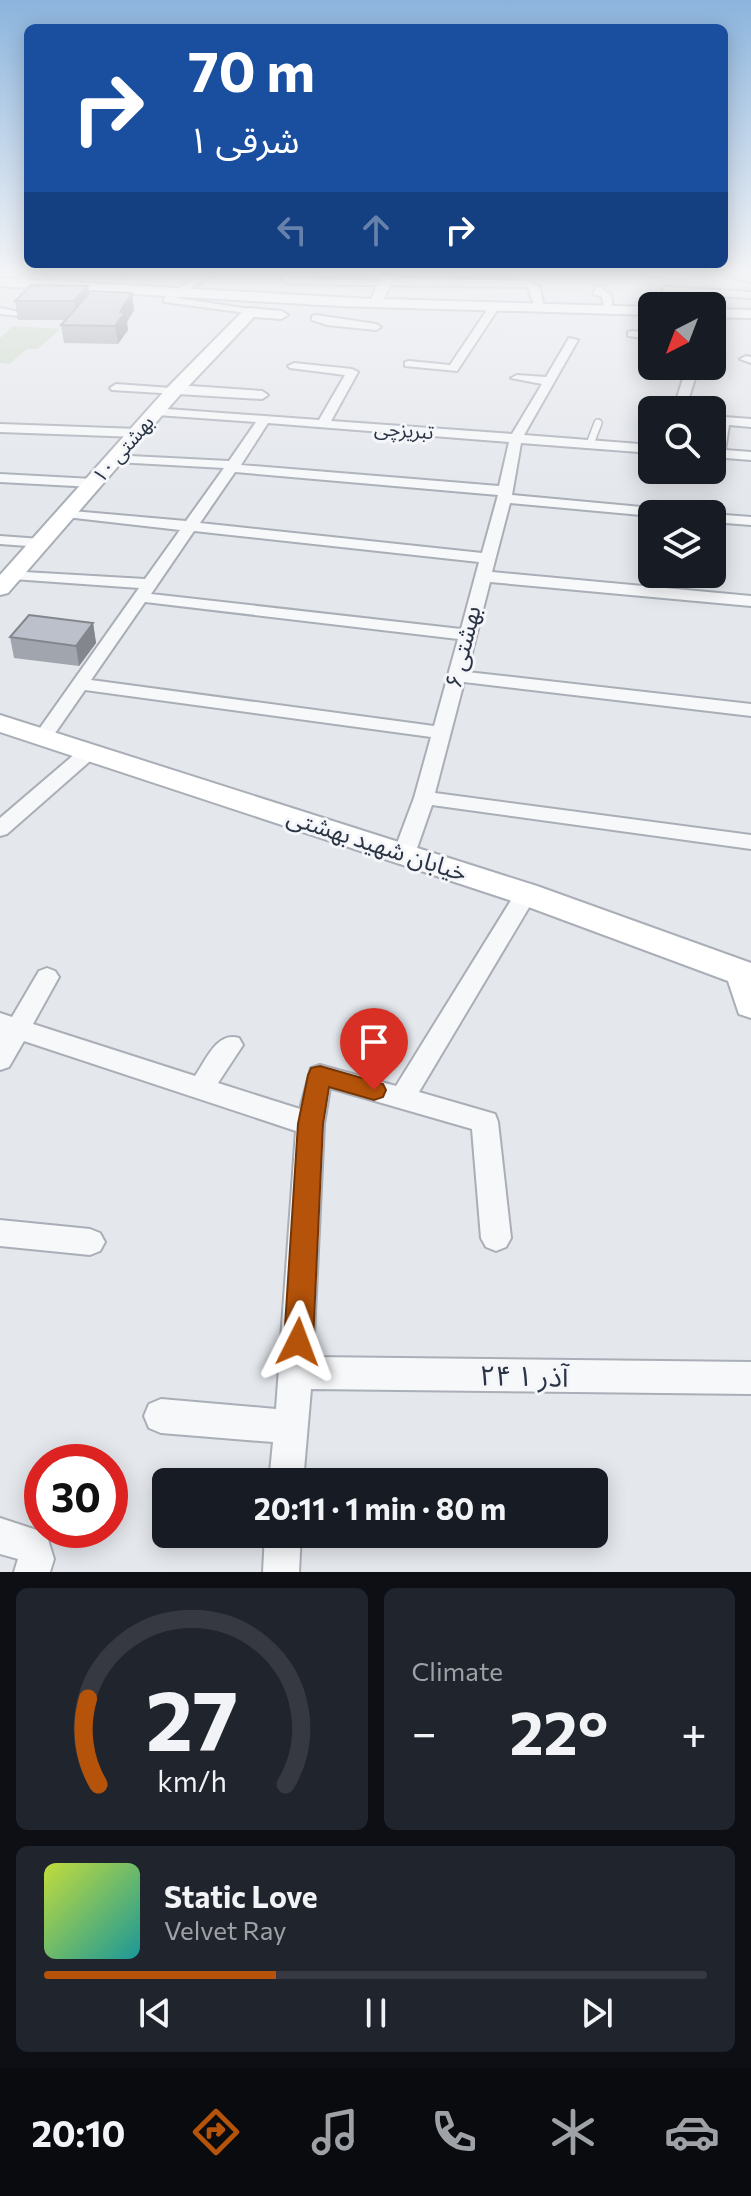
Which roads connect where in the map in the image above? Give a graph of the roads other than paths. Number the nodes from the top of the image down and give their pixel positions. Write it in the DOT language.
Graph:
graph roads {
  1 [pos="216,347"];
  2 [pos="467,347"];
  3 [pos="569,347"];
  4 [pos="409,364"];
  5 [pos="294,366"];
  6 [pos="517,378"];
  7 [pos="548,381"];
  8 [pos="116,388"];
  9 [pos="175,391"];
  10 [pos="262,395"];
  11 [pos="157,411"];
  12 [pos="265,419"];
  13 [pos="726,421"];
  14 [pos="750,422"];
  15 [pos="323,423"];
  16 [pos="598,423"];
  17 [pos="0,428"];
  18 [pos="138,433"];
  19 [pos="516,438"];
  20 [pos="590,444"];
  21 [pos="638,448"];
  22 [pos="726,454"];
  23 [pos="751,456"];
  24 [pos="116,458"];
  25 [pos="234,466"];
  26 [pos="0,478"];
  27 [pos="93,483"];
  28 [pos="505,495"];
  29 [pos="638,510"];
  30 [pos="66,513"];
  31 [pos="726,519"];
  32 [pos="751,521"];
  33 [pos="192,524"];
  34 [pos="0,540"];
  35 [pos="41,543"];
  36 [pos="486,558"];
  37 [pos="481,576"];
  38 [pos="6,581"];
  39 [pos="144,591"];
  40 [pos="751,601"];
  41 [pos="466,635"];
  42 [pos="457,676"];
  43 [pos="82,684"];
  44 [pos="751,710"];
  45 [pos="0,723"];
  46 [pos="441,733"];
  47 [pos="44,735"];
  48 [pos="90,751"];
  49 [pos="424,798"];
  50 [pos="0,829"];
  51 [pos="751,842"];
  52 [pos="404,854"];
  53 [pos="526,894"];
  54 [pos="47,977"];
  55 [pos="748,985"];
  56 [pos="8,1025"];
  57 [pos="230,1045"];
  58 [pos="0,1060"];
  59 [pos="201,1088"];
  60 [pos="402,1098"];
  61 [pos="310,1124"];
  62 [pos="0,1233"];
  63 [pos="496,1238"];
  64 [pos="90,1242"];
  65 [pos="296,1373"];
  66 [pos="751,1378"];
  67 [pos="161,1416"];
  68 [pos="289,1427"];
  69 [pos="287,1468"];
  70 [pos="0,1536"];
  71 [pos="282,1548"];
  72 [pos="34,1562"];
  73 [pos="281,1572"];
  1 -- 9 [label="street, بهشتی ۱۰"];
  2 -- 4 [label="street"];
  3 -- 7 [label="street, بهشتی ۶"];
  5 -- 15 [label="street"];
  6 -- 7 [label="street"];
  7 -- 19 [label="street, بهشتی ۶"];
  8 -- 9 [label="street"];
  9 -- 10 [label="street"];
  9 -- 11 [label="street, بهشتی ۱۰"];
  11 -- 12 [label="street, تبریزچی"];
  11 -- 18 [label="street, بهشتی ۱۰"];
  12 -- 15 [label="street, تبریزچی"];
  12 -- 25 [label="street"];
  13 -- 14 [label="street"];
  15 -- 19 [label="street, تبریزچی"];
  16 -- 20 [label="lane"];
  17 -- 18 [label="street"];
  18 -- 24 [label="street, بهشتی ۱۰"];
  19 -- 20 [label="street, تبریزچی"];
  19 -- 28 [label="street, بهشتی ۶"];
  20 -- 21 [label="street, تبریزچی"];
  22 -- 23 [label="street"];
  24 -- 25 [label="street"];
  24 -- 27 [label="street, بهشتی ۱۰"];
  25 -- 28 [label="street"];
  25 -- 33 [label="street"];
  26 -- 27 [label="street"];
  27 -- 30 [label="street, بهشتی ۱۰"];
  28 -- 29 [label="street"];
  28 -- 36 [label="street, بهشتی ۶"];
  30 -- 33 [label="street"];
  30 -- 35 [label="street, بهشتی ۱۰"];
  31 -- 32 [label="street"];
  33 -- 36 [label="street"];
  33 -- 39 [label="street"];
  34 -- 35 [label="street"];
  35 -- 38 [label="street, بهشتی ۱۰"];
  36 -- 37 [label="street, بهشتی ۶"];
  37 -- 40 [label="street"];
  37 -- 41 [label="street, بهشتی ۶"];
  38 -- 39 [label="street"];
  39 -- 41 [label="street"];
  39 -- 43 [label="street"];
  41 -- 42 [label="street, بهشتی ۶"];
  42 -- 44 [label="street"];
  42 -- 46 [label="street, بهشتی ۶"];
  43 -- 46 [label="street"];
  43 -- 47 [label="street"];
  45 -- 47 [label="street, خیابان شهید بهشتی"];
  46 -- 49 [label="street, بهشتی ۶"];
  47 -- 48 [label="street, خیابان شهید بهشتی"];
  48 -- 50 [label="street"];
  48 -- 52 [label="street, خیابان شهید بهشتی"];
  49 -- 51 [label="street"];
  49 -- 52 [label="street, بهشتی ۶"];
  52 -- 53 [label="street, خیابان شهید بهشتی"];
  53 -- 55 [label="street, خیابان شهید بهشتی"];
  53 -- 60 [label="street"];
  54 -- 56 [label="street"];
  56 -- 58 [label="street"];
  56 -- 59 [label="street"];
  57 -- 59 [label="street"];
  59 -- 61 [label="street"];
  60 -- 61 [label="street"];
  60 -- 63 [label="street"];
  61 -- 65 [label="street"];
  62 -- 64 [label="street"];
  65 -- 66 [label="street, ۲۴ آذر ۱"];
  65 -- 68 [label="street"];
  67 -- 68 [label="street"];
  68 -- 69 [label="street"];
  70 -- 72 [label="street"];
  71 -- 73 [label="street"];
}
